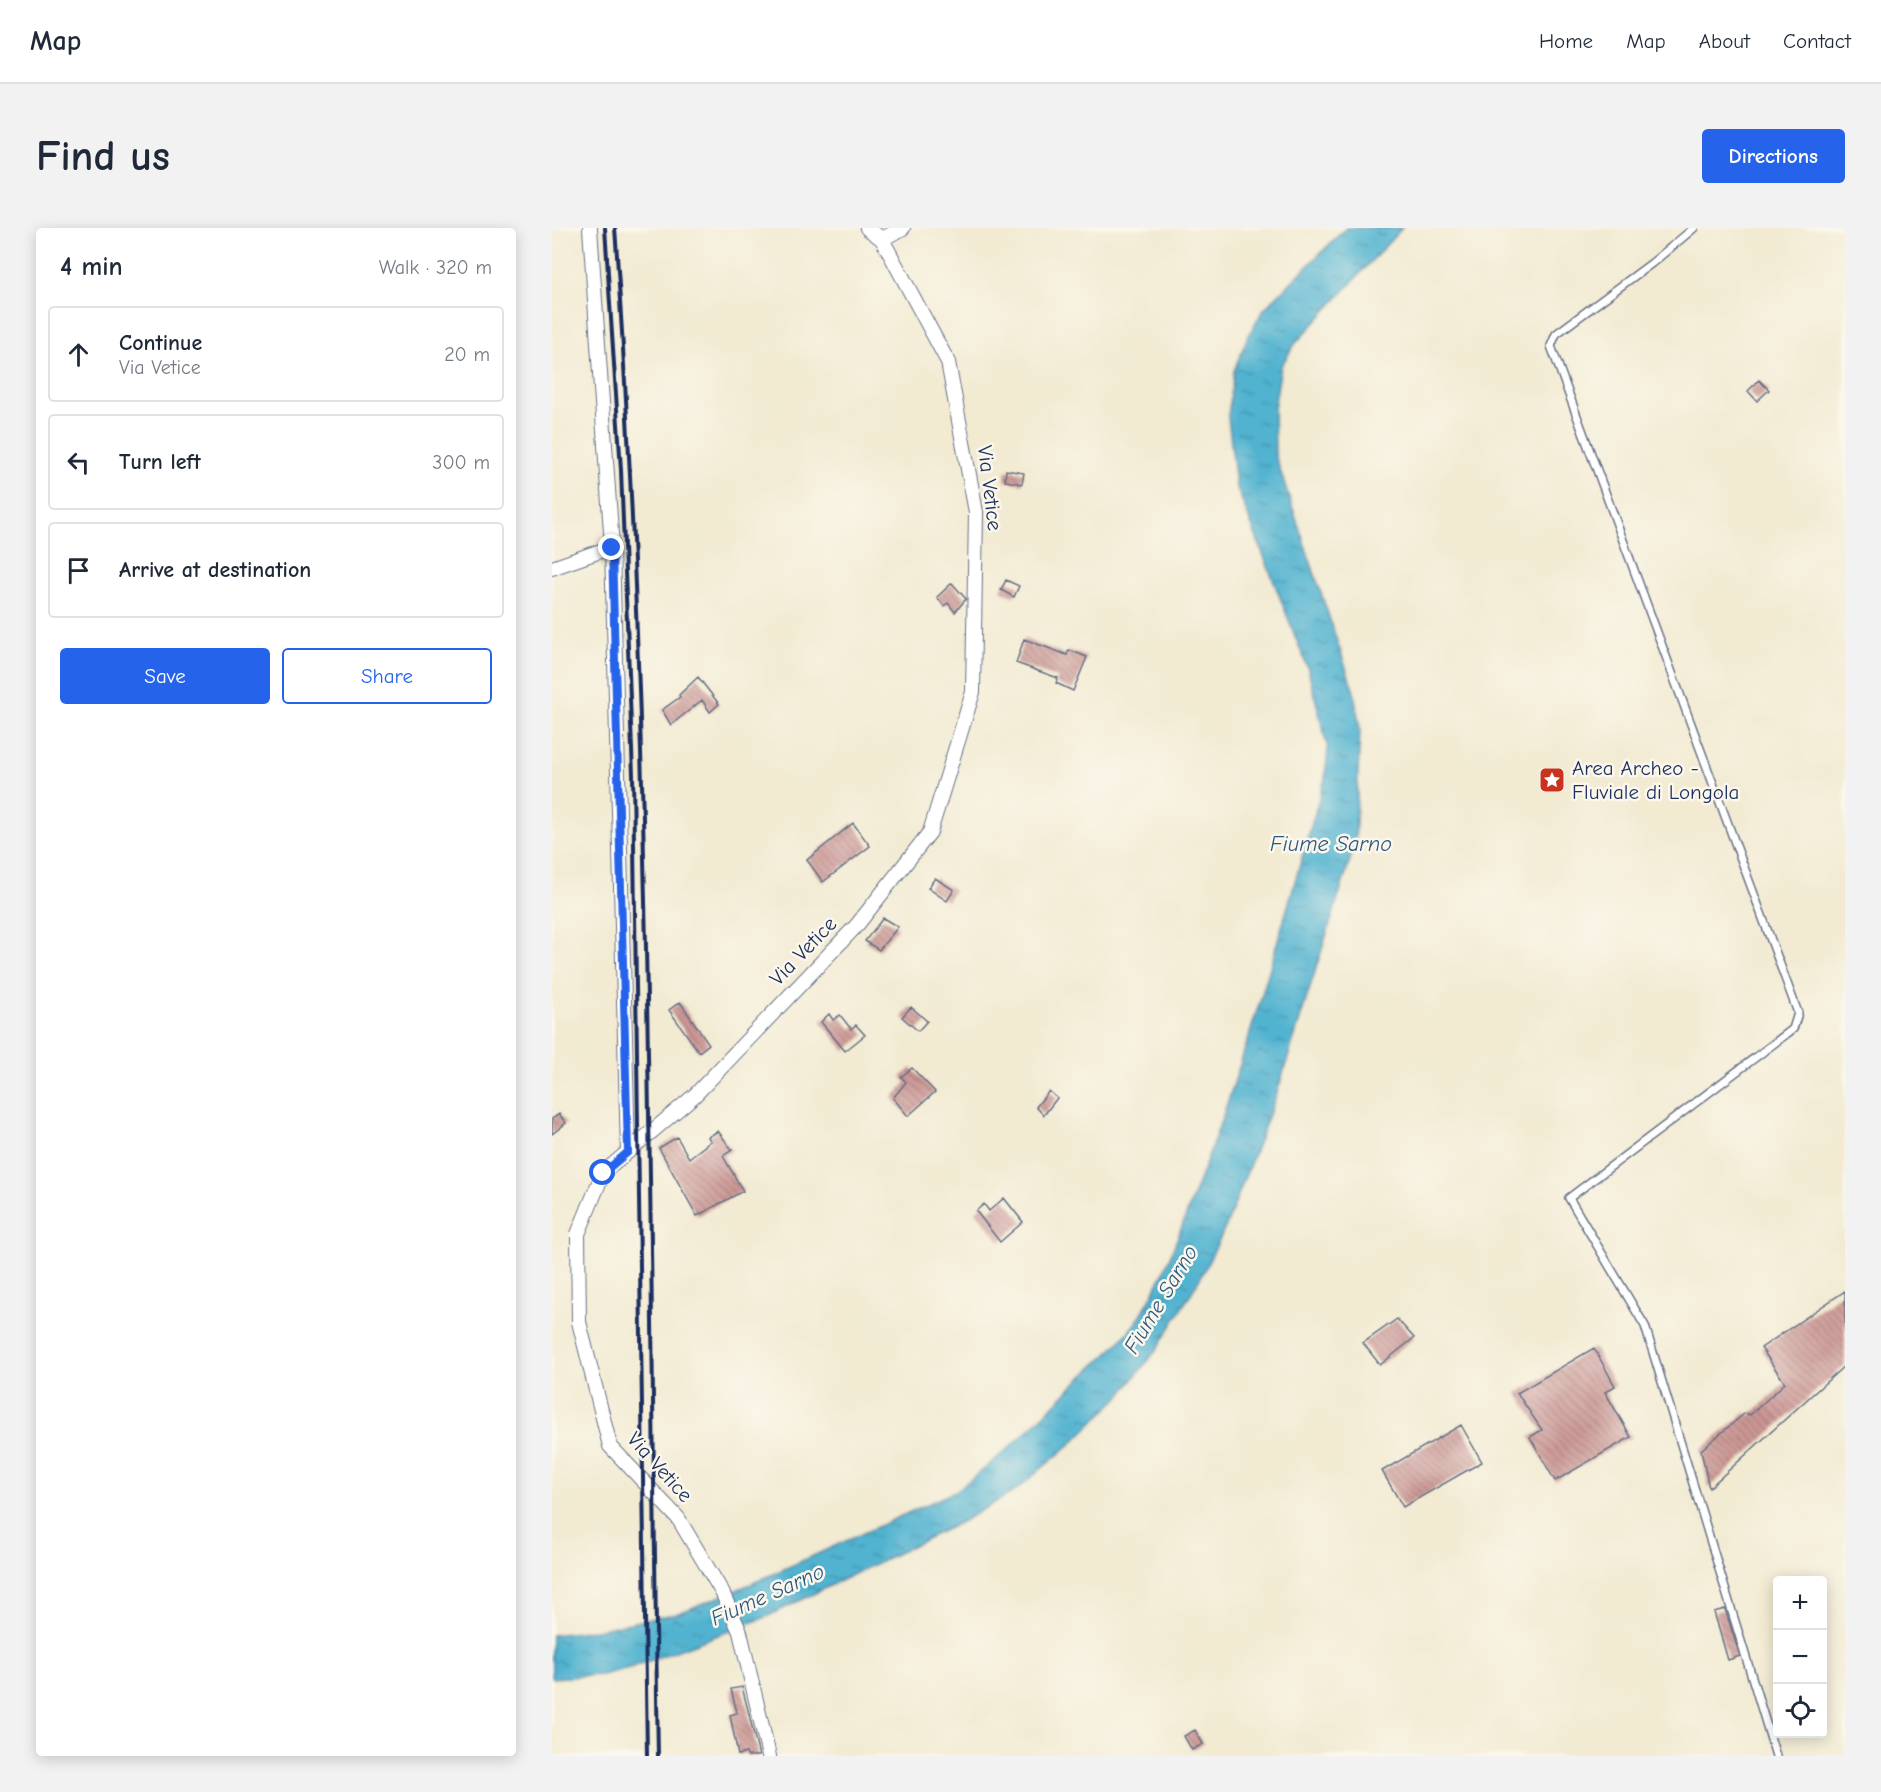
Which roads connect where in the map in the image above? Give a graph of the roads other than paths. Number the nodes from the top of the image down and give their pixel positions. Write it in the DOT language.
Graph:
graph roads {
  1 [pos="590,228"];
  2 [pos="867,228"];
  3 [pos="903,228"];
  4 [pos="1694,228"];
  5 [pos="882,239"];
  6 [pos="612,548"];
  7 [pos="552,568"];
  8 [pos="628,1152"];
  9 [pos="769,1756"];
  10 [pos="1776,1756"];
  1 -- 6 [label="street"];
  2 -- 5 [label="street, Via Vetice"];
  3 -- 5 [label="street"];
  4 -- 10 [label="lane"];
  5 -- 8 [label="street, Via Vetice"];
  6 -- 7 [label="street"];
  6 -- 8 [label="street"];
  8 -- 9 [label="street, Via Vetice"];
}
